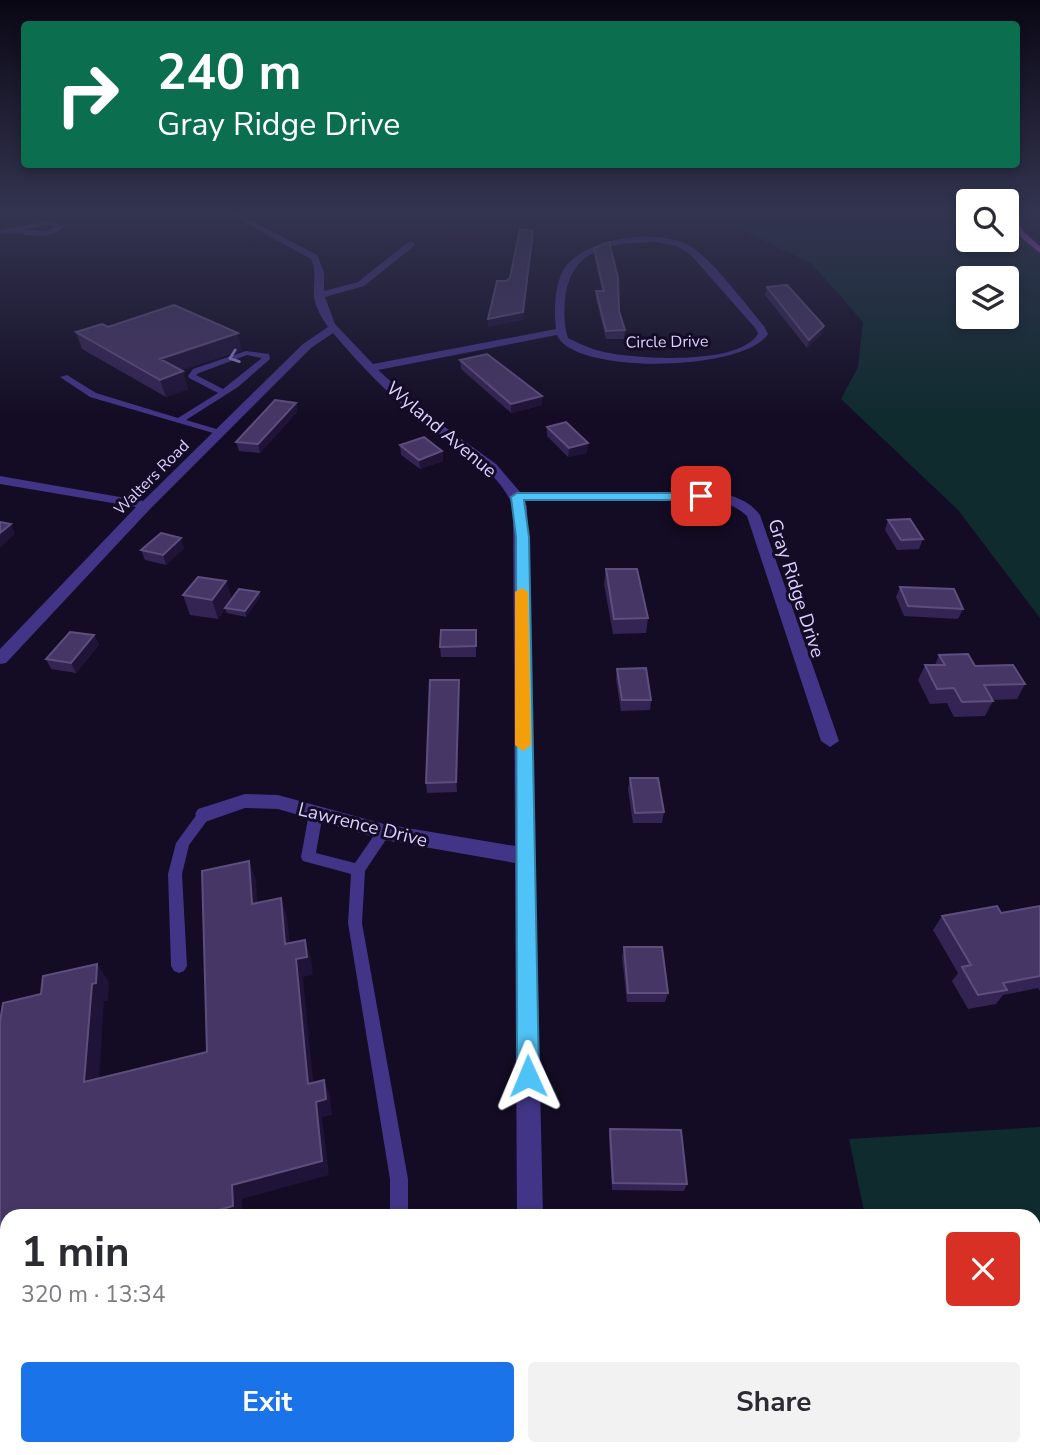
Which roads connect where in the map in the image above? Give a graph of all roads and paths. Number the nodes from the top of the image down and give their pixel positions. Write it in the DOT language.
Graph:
graph roads {
  1 [pos="319,282"];
  2 [pos="368,282"];
  3 [pos="563,282"];
  4 [pos="720,282"];
  5 [pos="318,295"];
  6 [pos="333,328"];
  7 [pos="560,331"];
  8 [pos="371,369"];
  9 [pos="64,377"];
  10 [pos="222,392"];
  11 [pos="179,421"];
  12 [pos="220,433"];
  13 [pos="0,480"];
  14 [pos="517,497"];
  15 [pos="146,505"];
  16 [pos="0,659"];
  17 [pos="830,741"];
  18 [pos="316,813"];
  19 [pos="205,814"];
  20 [pos="384,832"];
  21 [pos="524,856"];
  22 [pos="358,870"];
  23 [pos="179,966"];
  24 [pos="399,1209"];
  25 [pos="530,1209"];
  1 -- 5 [label="street, Wyland Avenue"];
  2 -- 5 [label="street"];
  3 -- 7 [label="street, Circle Drive"];
  4 -- 7 [label="street, Circle Drive"];
  5 -- 6 [label="street, Wyland Avenue"];
  6 -- 8 [label="street, Wyland Avenue"];
  6 -- 12 [label="street, Walters Road"];
  7 -- 8 [label="street"];
  8 -- 14 [label="street, Wyland Avenue"];
  9 -- 11 [label="lane"];
  10 -- 10 [label="lane, one-way"];
  10 -- 11 [label="lane"];
  11 -- 12 [label="lane"];
  12 -- 15 [label="street, Walters Road"];
  13 -- 15 [label="street"];
  14 -- 17 [label="street, Gray Ridge Drive"];
  14 -- 21 [label="street"];
  15 -- 16 [label="street, Walters Road"];
  18 -- 19 [label="street, Lawrence Drive"];
  18 -- 20 [label="street, Lawrence Drive"];
  18 -- 22 [label="lane"];
  19 -- 23 [label="lane"];
  20 -- 21 [label="street, Lawrence Drive"];
  20 -- 22 [label="lane"];
  21 -- 25 [label="street"];
  22 -- 24 [label="lane"];
}
